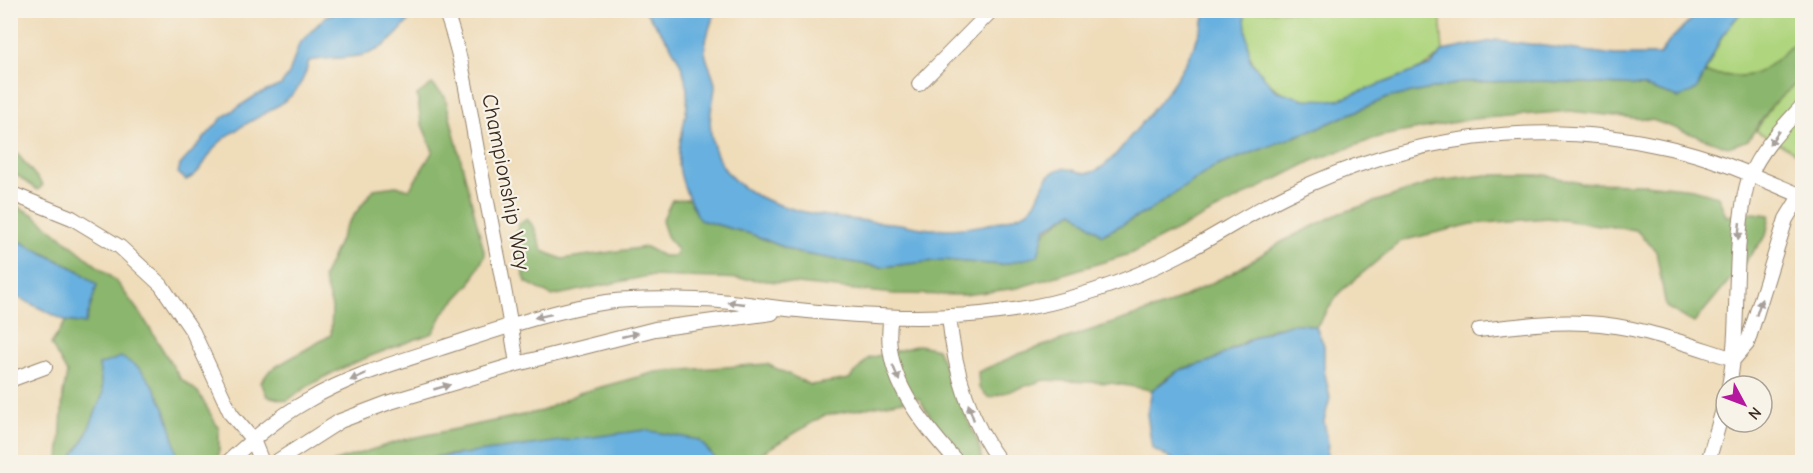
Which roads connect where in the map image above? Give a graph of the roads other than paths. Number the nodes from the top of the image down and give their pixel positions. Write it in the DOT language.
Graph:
graph roads {
  1 [pos="445,10"];
  2 [pos="992,10"];
  3 [pos="919,84"];
  4 [pos="1803,106"];
  5 [pos="1750,174"];
  6 [pos="10,193"];
  7 [pos="1802,195"];
  8 [pos="794,310"];
  9 [pos="949,316"];
  10 [pos="891,317"];
  11 [pos="511,325"];
  12 [pos="1479,330"];
  13 [pos="1734,359"];
  14 [pos="517,364"];
  15 [pos="45,367"];
  16 [pos="1731,374"];
  17 [pos="10,381"];
  18 [pos="1716,434"];
  19 [pos="253,440"];
  20 [pos="228,462"];
  21 [pos="262,462"];
  22 [pos="276,462"];
  23 [pos="957,462"];
  24 [pos="1000,462"];
  25 [pos="1708,462"];
  1 -- 11 [label="street, Championship Way"];
  2 -- 3 [label="street"];
  4 -- 5 [label="street, one-way"];
  5 -- 7 [label="street"];
  5 -- 9 [label="street"];
  5 -- 13 [label="street, one-way"];
  6 -- 19 [label="street"];
  13 -- 7 [label="street, one-way"];
  8 -- 10 [label="street"];
  8 -- 11 [label="street, one-way"];
  14 -- 8 [label="street, one-way"];
  9 -- 10 [label="street"];
  24 -- 9 [label="street, one-way"];
  10 -- 23 [label="street, one-way"];
  11 -- 14 [label="street, Championship Way"];
  11 -- 19 [label="street, one-way"];
  12 -- 13 [label="street"];
  13 -- 16 [label="street"];
  22 -- 14 [label="street, one-way"];
  15 -- 17 [label="street"];
  18 -- 25 [label="street"];
  19 -- 20 [label="street"];
  19 -- 21 [label="street"];
}
